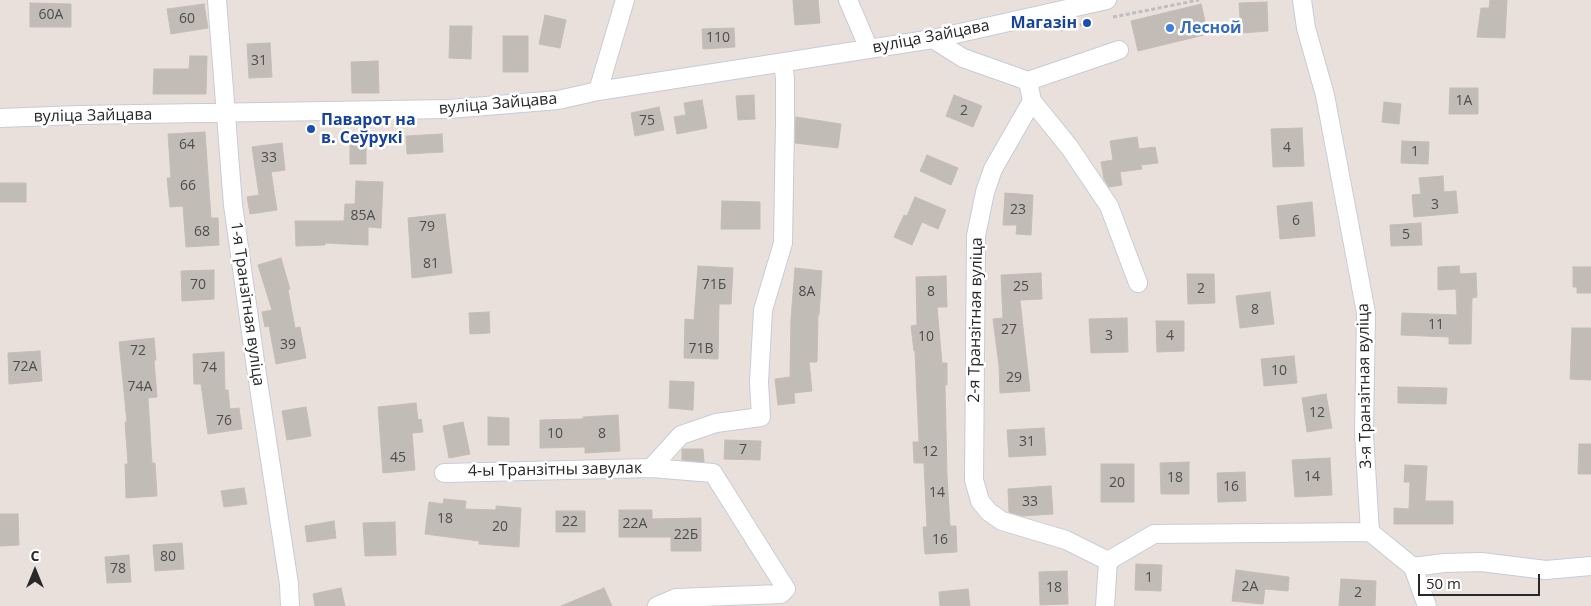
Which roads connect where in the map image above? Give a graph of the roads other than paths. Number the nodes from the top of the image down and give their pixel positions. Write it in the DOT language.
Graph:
graph roads {
  1 [pos="218,0"];
  2 [pos="625,0"];
  3 [pos="848,0"];
  4 [pos="1302,0"];
  5 [pos="1110,8"];
  6 [pos="934,39"];
  7 [pos="869,49"];
  8 [pos="1118,50"];
  9 [pos="783,63"];
  10 [pos="1028,81"];
  11 [pos="598,91"];
  12 [pos="1032,101"];
  13 [pos="225,113"];
  14 [pos="0,118"];
  15 [pos="1138,283"];
  16 [pos="651,468"];
  17 [pos="444,473"];
  18 [pos="1370,532"];
  19 [pos="1108,561"];
  20 [pos="1591,566"];
  21 [pos="1413,567"];
  22 [pos="289,584"];
  23 [pos="290,606"];
  24 [pos="296,606"];
  25 [pos="656,606"];
  26 [pos="1105,606"];
  27 [pos="1427,606"];
  1 -- 13 [label="street, 1-я Транзітная вуліца"];
  2 -- 11 [label="street"];
  3 -- 7 [label="street"];
  4 -- 18 [label="street, 3-я Транзітная вуліца"];
  5 -- 6 [label="street, вуліца Зайцава"];
  6 -- 7 [label="street, вуліца Зайцава"];
  6 -- 10 [label="street"];
  7 -- 9 [label="street, вуліца Зайцава"];
  8 -- 10 [label="street"];
  9 -- 11 [label="street, вуліца Зайцава"];
  9 -- 16 [label="street, 4-ы Транзітны завулак"];
  10 -- 12 [label="street"];
  11 -- 13 [label="street, вуліца Зайцава"];
  12 -- 15 [label="street"];
  12 -- 19 [label="street, 2-я Транзітная вуліца"];
  13 -- 14 [label="street, вуліца Зайцава"];
  13 -- 22 [label="street, 1-я Транзітная вуліца"];
  16 -- 17 [label="street, 4-ы Транзітны завулак"];
  16 -- 25 [label="street"];
  18 -- 19 [label="street"];
  18 -- 21 [label="street"];
  19 -- 26 [label="street"];
  20 -- 21 [label="street"];
  21 -- 27 [label="street"];
  22 -- 23 [label="street, 1-я Транзітная вуліца"];
  22 -- 24 [label="street"];
}
